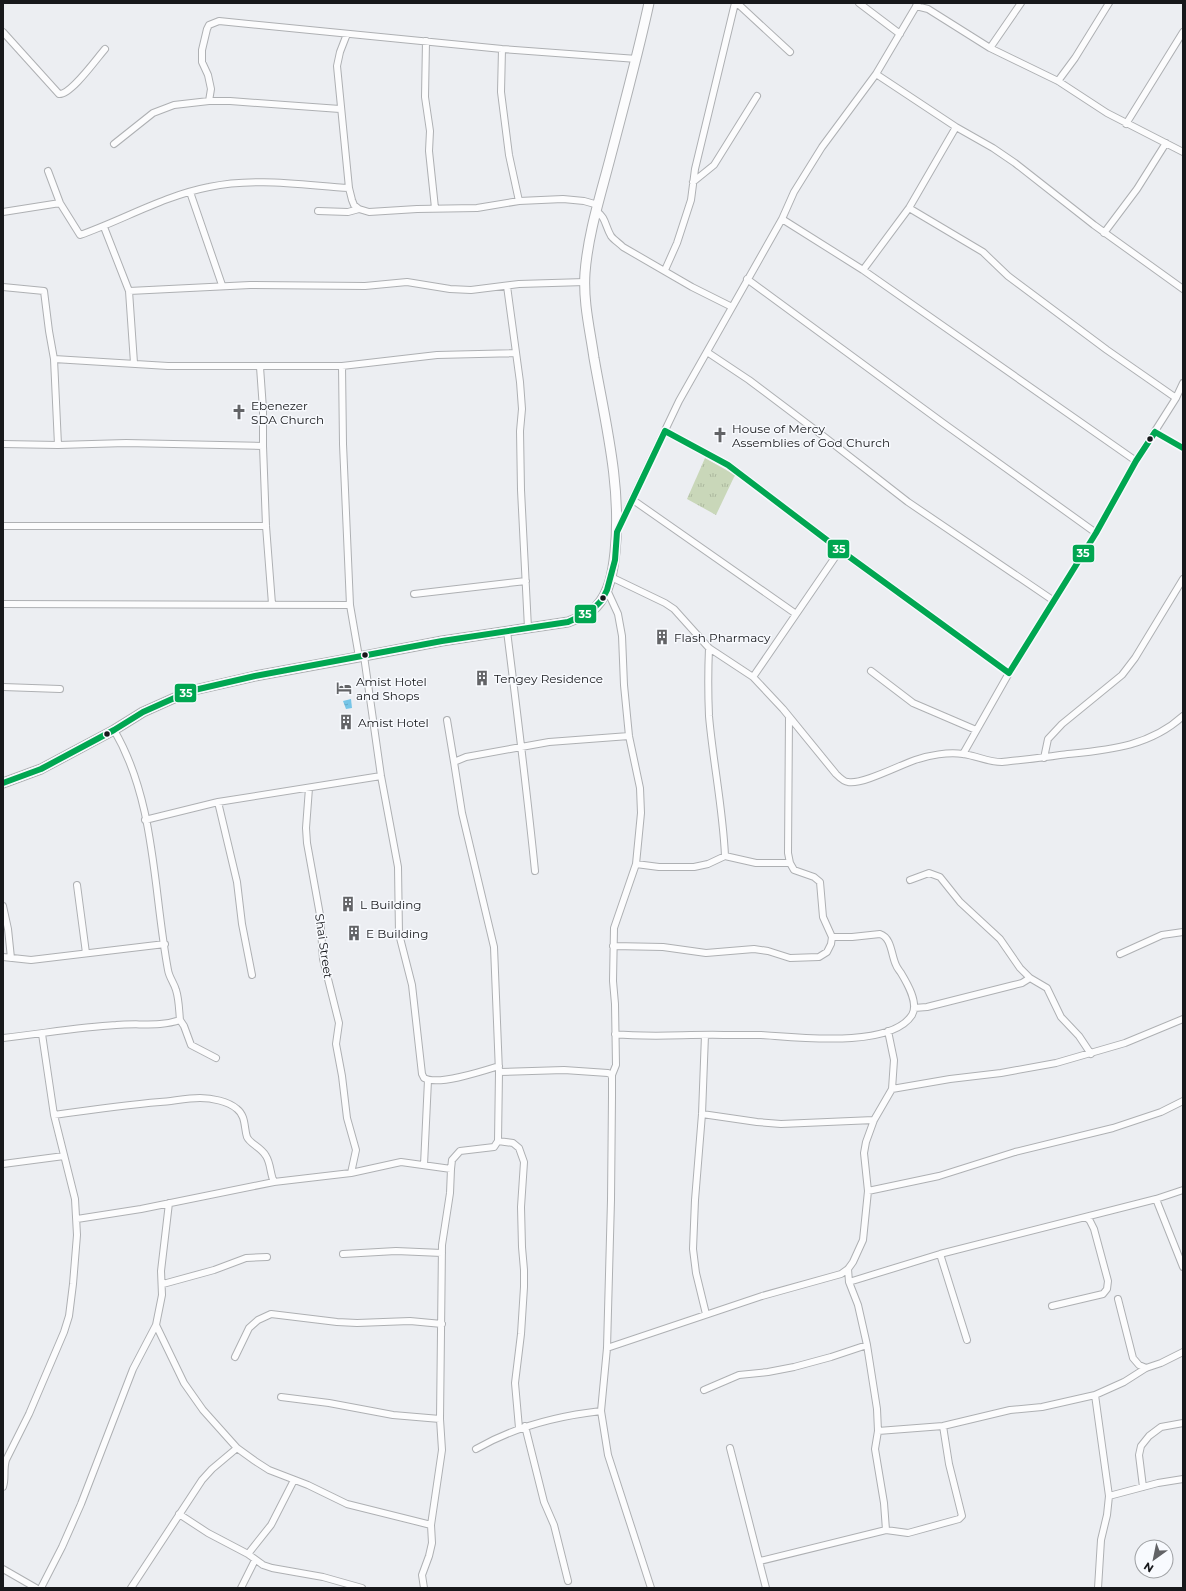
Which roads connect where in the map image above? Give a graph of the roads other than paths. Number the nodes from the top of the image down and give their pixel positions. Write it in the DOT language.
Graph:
graph roads {
  1 [pos="649,3"];
  2 [pos="736,3"];
  3 [pos="859,3"];
  4 [pos="1020,3"];
  5 [pos="1109,3"];
  6 [pos="917,4"];
  7 [pos="3,32"];
  8 [pos="1183,32"];
  9 [pos="347,34"];
  10 [pos="900,34"];
  11 [pos="426,41"];
  12 [pos="990,48"];
  13 [pos="105,49"];
  14 [pos="502,49"];
  15 [pos="790,52"];
  16 [pos="636,60"];
  17 [pos="876,74"];
  18 [pos="1058,81"];
  19 [pos="757,96"];
  20 [pos="209,101"];
  21 [pos="340,109"];
  22 [pos="1126,124"];
  23 [pos="956,127"];
  24 [pos="1166,143"];
  25 [pos="114,144"];
  26 [pos="1183,152"];
  27 [pos="48,171"];
  28 [pos="693,182"];
  29 [pos="349,188"];
  30 [pos="190,192"];
  31 [pos="519,201"];
  32 [pos="60,203"];
  33 [pos="435,208"];
  34 [pos="597,208"];
  35 [pos="909,208"];
  36 [pos="358,209"];
  37 [pos="318,211"];
  38 [pos="3,212"];
  39 [pos="782,219"];
  40 [pos="104,227"];
  41 [pos="1104,233"];
  42 [pos="665,270"];
  43 [pos="863,270"];
  44 [pos="747,279"];
  45 [pos="585,282"];
  46 [pos="222,285"];
  47 [pos="507,286"];
  48 [pos="3,287"];
  49 [pos="1183,289"];
  50 [pos="129,291"];
  51 [pos="732,307"];
  52 [pos="707,352"];
  53 [pos="516,353"];
  54 [pos="54,359"];
  55 [pos="134,363"];
  56 [pos="342,366"];
  57 [pos="260,367"];
  58 [pos="1183,383"];
  59 [pos="1176,398"];
  60 [pos="665,431"];
  61 [pos="1155,432"];
  62 [pos="3,444"];
  63 [pos="58,445"];
  64 [pos="263,446"];
  65 [pos="1183,448"];
  66 [pos="1136,461"];
  67 [pos="633,500"];
  68 [pos="3,526"];
  69 [pos="266,526"];
  70 [pos="617,532"];
  71 [pos="1096,533"];
  72 [pos="840,550"];
  73 [pos="612,577"];
  74 [pos="1183,579"];
  75 [pos="526,581"];
  76 [pos="607,590"];
  77 [pos="414,594"];
  78 [pos="1054,601"];
  79 [pos="3,604"];
  80 [pos="272,604"];
  81 [pos="350,605"];
  82 [pos="796,614"];
  83 [pos="528,628"];
  84 [pos="507,631"];
  85 [pos="709,648"];
  86 [pos="362,657"];
  87 [pos="871,671"];
  88 [pos="1009,673"];
  89 [pos="753,677"];
  90 [pos="3,687"];
  91 [pos="60,689"];
  92 [pos="1183,716"];
  93 [pos="789,717"];
  94 [pos="447,720"];
  95 [pos="114,730"];
  96 [pos="976,730"];
  97 [pos="629,736"];
  98 [pos="522,747"];
  99 [pos="963,754"];
  100 [pos="1044,758"];
  101 [pos="454,762"];
  102 [pos="381,776"];
  103 [pos="3,783"];
  104 [pos="309,788"];
  105 [pos="218,802"];
  106 [pos="145,820"];
  107 [pos="725,856"];
  108 [pos="790,863"];
  109 [pos="636,864"];
  110 [pos="535,871"];
  111 [pos="910,880"];
  112 [pos="76,885"];
  113 [pos="3,906"];
  114 [pos="1183,932"];
  115 [pos="832,937"];
  116 [pos="164,944"];
  117 [pos="613,946"];
  118 [pos="86,953"];
  119 [pos="1120,954"];
  120 [pos="3,957"];
  121 [pos="11,958"];
  122 [pos="252,975"];
  123 [pos="1030,978"];
  124 [pos="914,1008"];
  125 [pos="1183,1019"];
  126 [pos="180,1020"];
  127 [pos="888,1031"];
  128 [pos="42,1034"];
  129 [pos="615,1034"];
  130 [pos="705,1035"];
  131 [pos="3,1038"];
  132 [pos="1091,1054"];
  133 [pos="216,1058"];
  134 [pos="499,1069"];
  135 [pos="612,1075"];
  136 [pos="428,1080"];
  137 [pos="892,1089"];
  138 [pos="1183,1102"];
  139 [pos="702,1114"];
  140 [pos="54,1115"];
  141 [pos="874,1120"];
  142 [pos="498,1142"];
  143 [pos="64,1156"];
  144 [pos="3,1164"];
  145 [pos="424,1165"];
  146 [pos="451,1169"];
  147 [pos="351,1173"];
  148 [pos="274,1182"];
  149 [pos="1183,1190"];
  150 [pos="868,1191"];
  151 [pos="1156,1199"];
  152 [pos="168,1203"];
  153 [pos="1086,1217"];
  154 [pos="77,1219"];
  155 [pos="442,1253"];
  156 [pos="343,1254"];
  157 [pos="940,1254"];
  158 [pos="267,1256"];
  159 [pos="1183,1266"];
  160 [pos="848,1269"];
  161 [pos="849,1282"];
  162 [pos="163,1284"];
  163 [pos="1118,1300"];
  164 [pos="1052,1306"];
  165 [pos="706,1314"];
  166 [pos="442,1324"];
  167 [pos="156,1325"];
  168 [pos="967,1340"];
  169 [pos="867,1345"];
  170 [pos="607,1348"];
  171 [pos="1183,1352"];
  172 [pos="235,1357"];
  173 [pos="1146,1368"];
  174 [pos="704,1390"];
  175 [pos="1095,1395"];
  176 [pos="281,1396"];
  177 [pos="601,1411"];
  178 [pos="440,1420"];
  179 [pos="1183,1423"];
  180 [pos="943,1426"];
  181 [pos="522,1427"];
  182 [pos="878,1431"];
  183 [pos="237,1448"];
  184 [pos="730,1448"];
  185 [pos="476,1449"];
  186 [pos="4,1471"];
  187 [pos="1183,1479"];
  188 [pos="294,1480"];
  189 [pos="3,1487"];
  190 [pos="1143,1487"];
  191 [pos="1109,1496"];
  192 [pos="179,1514"];
  193 [pos="431,1525"];
  194 [pos="886,1530"];
  195 [pos="248,1554"];
  196 [pos="255,1560"];
  197 [pos="760,1561"];
  198 [pos="3,1569"];
  199 [pos="568,1581"];
  200 [pos="36,1588"];
  201 [pos="41,1588"];
  202 [pos="131,1588"];
  203 [pos="241,1588"];
  204 [pos="362,1588"];
  205 [pos="424,1588"];
  206 [pos="652,1588"];
  207 [pos="766,1588"];
  208 [pos="1098,1588"];
  1 -- 16 [label="street"];
  2 -- 15 [label="street"];
  2 -- 28 [label="street"];
  3 -- 10 [label="street"];
  4 -- 12 [label="street"];
  5 -- 18 [label="street"];
  6 -- 10 [label="street"];
  6 -- 12 [label="street"];
  7 -- 13 [label="street"];
  8 -- 22 [label="street"];
  9 -- 11 [label="street"];
  9 -- 20 [label="street"];
  9 -- 21 [label="street"];
  10 -- 17 [label="street"];
  11 -- 14 [label="street"];
  11 -- 33 [label="street"];
  12 -- 18 [label="street"];
  14 -- 16 [label="street"];
  14 -- 31 [label="street"];
  16 -- 34 [label="street"];
  17 -- 23 [label="street"];
  17 -- 39 [label="street"];
  18 -- 22 [label="street"];
  19 -- 28 [label="street"];
  20 -- 21 [label="street"];
  20 -- 25 [label="street"];
  21 -- 29 [label="street"];
  22 -- 24 [label="street"];
  23 -- 35 [label="street"];
  23 -- 41 [label="street"];
  24 -- 26 [label="street"];
  24 -- 41 [label="street"];
  27 -- 32 [label="street"];
  28 -- 42 [label="street"];
  29 -- 30 [label="street"];
  29 -- 36 [label="street"];
  30 -- 40 [label="street"];
  30 -- 46 [label="street"];
  31 -- 33 [label="street"];
  31 -- 34 [label="street"];
  32 -- 38 [label="street"];
  32 -- 40 [label="street"];
  33 -- 36 [label="street"];
  34 -- 42 [label="street"];
  34 -- 45 [label="street"];
  35 -- 43 [label="street"];
  35 -- 59 [label="street"];
  36 -- 37 [label="street"];
  39 -- 43 [label="street"];
  39 -- 44 [label="street"];
  40 -- 50 [label="street"];
  41 -- 49 [label="street"];
  42 -- 51 [label="street"];
  43 -- 66 [label="street"];
  44 -- 51 [label="street"];
  44 -- 71 [label="street"];
  45 -- 47 [label="street"];
  45 -- 70 [label="street"];
  46 -- 47 [label="street"];
  46 -- 50 [label="street"];
  47 -- 53 [label="street"];
  48 -- 54 [label="street"];
  50 -- 55 [label="street"];
  51 -- 52 [label="street"];
  52 -- 60 [label="street"];
  52 -- 78 [label="street"];
  53 -- 56 [label="street"];
  53 -- 75 [label="street"];
  54 -- 55 [label="street"];
  54 -- 63 [label="street"];
  55 -- 57 [label="street"];
  56 -- 57 [label="street"];
  56 -- 81 [label="street"];
  57 -- 64 [label="street"];
  58 -- 59 [label="street"];
  59 -- 61 [label="street"];
  60 -- 67 [label="street"];
  60 -- 72 [label="street"];
  61 -- 65 [label="street"];
  61 -- 66 [label="street"];
  62 -- 63 [label="street"];
  63 -- 64 [label="street"];
  64 -- 69 [label="street"];
  66 -- 71 [label="street"];
  67 -- 70 [label="street"];
  67 -- 82 [label="street"];
  68 -- 69 [label="street"];
  69 -- 80 [label="street"];
  70 -- 73 [label="street"];
  71 -- 78 [label="street"];
  72 -- 82 [label="street"];
  72 -- 88 [label="street"];
  73 -- 76 [label="street"];
  73 -- 85 [label="street"];
  74 -- 100 [label="street"];
  75 -- 77 [label="street"];
  75 -- 83 [label="street"];
  76 -- 83 [label="street"];
  76 -- 97 [label="street"];
  78 -- 88 [label="street"];
  79 -- 80 [label="street"];
  80 -- 81 [label="street"];
  81 -- 86 [label="street"];
  82 -- 89 [label="street"];
  83 -- 84 [label="street"];
  84 -- 86 [label="street"];
  84 -- 98 [label="street"];
  85 -- 89 [label="street"];
  85 -- 107 [label="street"];
  86 -- 95 [label="street"];
  86 -- 102 [label="street"];
  87 -- 96 [label="street"];
  88 -- 96 [label="street"];
  89 -- 93 [label="street"];
  90 -- 91 [label="street"];
  92 -- 100 [label="street"];
  93 -- 99 [label="street"];
  93 -- 108 [label="street"];
  94 -- 101 [label="street"];
  95 -- 103 [label="street"];
  95 -- 106 [label="street"];
  96 -- 99 [label="street"];
  97 -- 98 [label="street"];
  97 -- 109 [label="street"];
  98 -- 101 [label="street"];
  98 -- 110 [label="street"];
  99 -- 100 [label="street"];
  101 -- 134 [label="street"];
  102 -- 104 [label="street"];
  102 -- 136 [label="street"];
  104 -- 105 [label="street"];
  104 -- 147 [label="street, Shai Street"];
  105 -- 106 [label="street"];
  105 -- 122 [label="street"];
  106 -- 116 [label="street"];
  107 -- 108 [label="street"];
  107 -- 109 [label="street"];
  108 -- 115 [label="street"];
  109 -- 117 [label="street"];
  111 -- 123 [label="street"];
  112 -- 118 [label="street"];
  113 -- 121 [label="street"];
  114 -- 119 [label="street"];
  115 -- 117 [label="street"];
  115 -- 124 [label="street"];
  116 -- 118 [label="street"];
  116 -- 126 [label="street"];
  117 -- 129 [label="street"];
  118 -- 121 [label="street"];
  120 -- 121 [label="street"];
  123 -- 124 [label="street"];
  123 -- 132 [label="street"];
  124 -- 127 [label="street"];
  125 -- 132 [label="street"];
  126 -- 128 [label="street"];
  126 -- 133 [label="street"];
  127 -- 130 [label="street"];
  127 -- 137 [label="street"];
  128 -- 131 [label="street"];
  128 -- 140 [label="street"];
  129 -- 130 [label="street"];
  129 -- 135 [label="street"];
  130 -- 139 [label="street"];
  132 -- 137 [label="street"];
  134 -- 135 [label="street"];
  134 -- 136 [label="street"];
  134 -- 142 [label="street"];
  135 -- 170 [label="street"];
  136 -- 145 [label="street"];
  137 -- 141 [label="street"];
  138 -- 150 [label="street"];
  139 -- 141 [label="street"];
  139 -- 165 [label="street"];
  140 -- 143 [label="street"];
  140 -- 148 [label="street"];
  141 -- 150 [label="street"];
  142 -- 146 [label="street"];
  142 -- 181 [label="street"];
  143 -- 144 [label="street"];
  143 -- 154 [label="street"];
  145 -- 146 [label="street"];
  145 -- 147 [label="street"];
  146 -- 155 [label="street"];
  147 -- 148 [label="street"];
  148 -- 152 [label="street"];
  149 -- 151 [label="street"];
  150 -- 160 [label="street"];
  151 -- 153 [label="street"];
  151 -- 159 [label="street"];
  152 -- 154 [label="street"];
  152 -- 162 [label="street"];
  153 -- 157 [label="street"];
  153 -- 164 [label="street"];
  154 -- 186 [label="street"];
  155 -- 156 [label="street"];
  155 -- 166 [label="street"];
  157 -- 161 [label="street"];
  157 -- 168 [label="street"];
  158 -- 162 [label="street"];
  160 -- 161 [label="street"];
  160 -- 165 [label="street"];
  161 -- 169 [label="street"];
  162 -- 167 [label="street"];
  163 -- 173 [label="street"];
  165 -- 170 [label="street"];
  166 -- 172 [label="street"];
  166 -- 178 [label="street"];
  167 -- 183 [label="street"];
  167 -- 201 [label="street"];
  169 -- 174 [label="street"];
  169 -- 182 [label="street"];
  170 -- 177 [label="street"];
  171 -- 173 [label="street"];
  173 -- 175 [label="street"];
  175 -- 180 [label="street"];
  175 -- 191 [label="street"];
  176 -- 178 [label="street"];
  177 -- 181 [label="street"];
  177 -- 206 [label="street"];
  178 -- 193 [label="street"];
  179 -- 190 [label="street"];
  180 -- 182 [label="street"];
  180 -- 194 [label="street"];
  181 -- 185 [label="street"];
  181 -- 199 [label="street"];
  182 -- 194 [label="street"];
  183 -- 188 [label="street"];
  183 -- 192 [label="street"];
  184 -- 197 [label="street"];
  186 -- 189 [label="street"];
  187 -- 190 [label="street"];
  188 -- 193 [label="street"];
  188 -- 195 [label="street"];
  190 -- 191 [label="street"];
  191 -- 208 [label="street"];
  192 -- 195 [label="street"];
  192 -- 202 [label="street"];
  193 -- 205 [label="street"];
  194 -- 197 [label="street"];
  195 -- 196 [label="street"];
  196 -- 203 [label="street"];
  196 -- 204 [label="street"];
  197 -- 207 [label="street"];
  198 -- 200 [label="street"];
}
